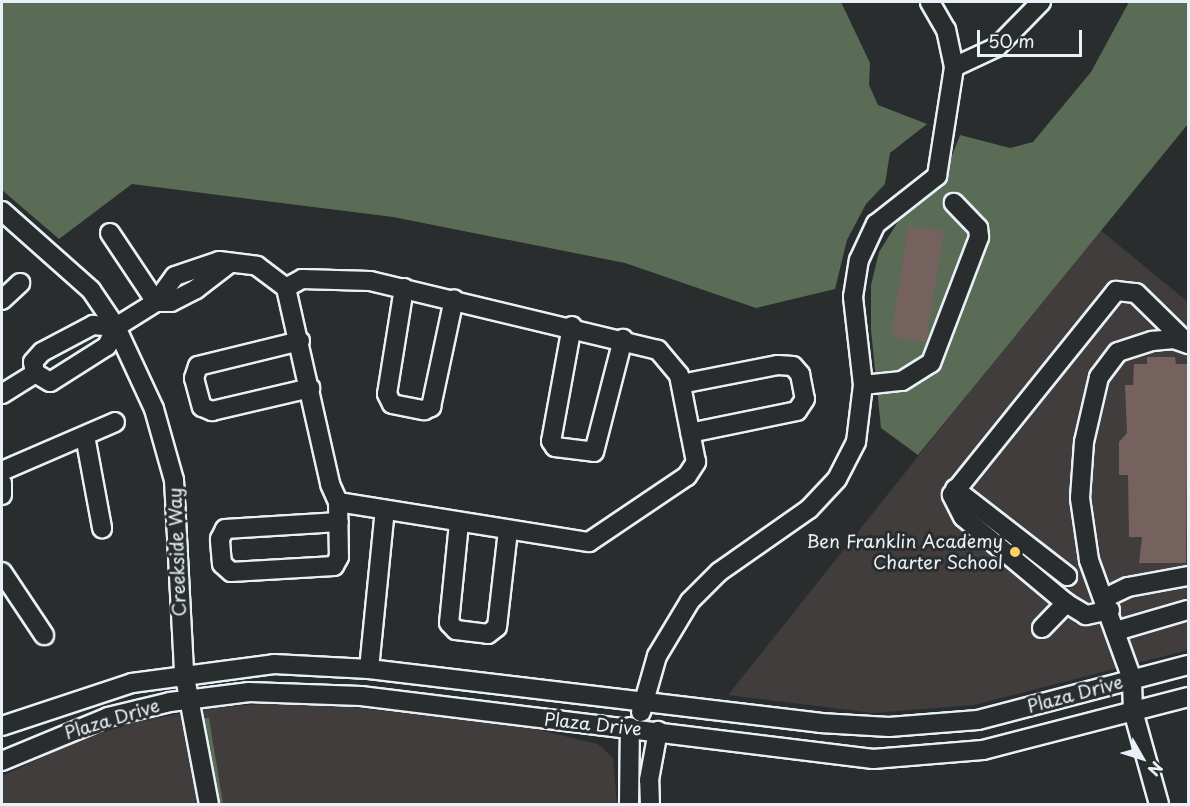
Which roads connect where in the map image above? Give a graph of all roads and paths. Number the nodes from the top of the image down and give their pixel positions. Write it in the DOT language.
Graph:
graph roads {
  1 [pos="930,2"];
  2 [pos="1041,2"];
  3 [pos="954,67"];
  4 [pos="954,203"];
  5 [pos="2,211"];
  6 [pos="110,233"];
  7 [pos="20,283"];
  8 [pos="286,288"];
  9 [pos="404,288"];
  10 [pos="454,299"];
  11 [pos="2,300"];
  12 [pos="156,302"];
  13 [pos="572,326"];
  14 [pos="116,327"];
  15 [pos="623,339"];
  16 [pos="300,341"];
  17 [pos="1187,343"];
  18 [pos="35,373"];
  19 [pos="681,384"];
  20 [pos="863,385"];
  21 [pos="310,388"];
  22 [pos="2,394"];
  23 [pos="115,422"];
  24 [pos="690,434"];
  25 [pos="85,436"];
  26 [pos="2,471"];
  27 [pos="2,483"];
  28 [pos="956,489"];
  29 [pos="2,495"];
  30 [pos="338,502"];
  31 [pos="385,510"];
  32 [pos="339,522"];
  33 [pos="459,523"];
  34 [pos="102,528"];
  35 [pos="508,531"];
  36 [pos="2,572"];
  37 [pos="1067,576"];
  38 [pos="1188,576"];
  39 [pos="1106,600"];
  40 [pos="1066,603"];
  41 [pos="1188,610"];
  42 [pos="1042,628"];
  43 [pos="1116,632"];
  44 [pos="44,635"];
  45 [pos="1188,665"];
  46 [pos="369,669"];
  47 [pos="184,672"];
  48 [pos="1132,679"];
  49 [pos="1188,697"];
  50 [pos="188,699"];
  51 [pos="642,702"];
  52 [pos="1133,711"];
  53 [pos="2,726"];
  54 [pos="634,728"];
  55 [pos="658,731"];
  56 [pos="2,761"];
  57 [pos="209,804"];
  58 [pos="629,804"];
  59 [pos="650,804"];
  60 [pos="1159,804"];
  1 -- 3 [label="street"];
  2 -- 3 [label="street"];
  3 -- 20 [label="street"];
  4 -- 20 [label="street"];
  5 -- 14 [label="street, Creekside Way"];
  6 -- 12 [label="street"];
  7 -- 11 [label="street"];
  8 -- 9 [label="street"];
  8 -- 12 [label="street"];
  8 -- 16 [label="street"];
  9 -- 10 [label="street"];
  9 -- 10 [label="street"];
  10 -- 13 [label="street"];
  12 -- 14 [label="street"];
  13 -- 15 [label="street"];
  13 -- 15 [label="street"];
  14 -- 18 [label="street"];
  14 -- 18 [label="street"];
  14 -- 47 [label="street, Creekside Way"];
  15 -- 19 [label="street"];
  16 -- 21 [label="street"];
  16 -- 21 [label="street"];
  17 -- 28 [label="street"];
  17 -- 39 [label="street"];
  18 -- 22 [label="street"];
  19 -- 24 [label="street"];
  19 -- 24 [label="street"];
  20 -- 51 [label="street"];
  21 -- 30 [label="street"];
  23 -- 25 [label="street"];
  24 -- 35 [label="street"];
  25 -- 26 [label="street"];
  25 -- 34 [label="street"];
  27 -- 29 [label="street"];
  28 -- 37 [label="street"];
  28 -- 40 [label="street"];
  30 -- 31 [label="street"];
  30 -- 32 [label="street"];
  31 -- 33 [label="street"];
  31 -- 46 [label="street"];
  32 -- 32 [label="street"];
  33 -- 35 [label="street"];
  33 -- 35 [label="street"];
  36 -- 44 [label="street"];
  38 -- 39 [label="street"];
  39 -- 40 [label="street"];
  39 -- 43 [label="street"];
  40 -- 42 [label="street"];
  41 -- 43 [label="street"];
  43 -- 48 [label="street"];
  45 -- 48 [label="street, Plaza Drive"];
  46 -- 47 [label="street, Plaza Drive"];
  46 -- 51 [label="street, Plaza Drive"];
  47 -- 50 [label="street, Creekside Way"];
  47 -- 53 [label="street, Plaza Drive"];
  48 -- 51 [label="street, Plaza Drive"];
  48 -- 52 [label="street"];
  49 -- 52 [label="street, Plaza Drive"];
  50 -- 54 [label="street, Plaza Drive"];
  50 -- 56 [label="street, Plaza Drive"];
  50 -- 57 [label="street, Creekside Way"];
  51 -- 54 [label="street"];
  52 -- 55 [label="street, Plaza Drive"];
  52 -- 60 [label="street"];
  54 -- 55 [label="street, Plaza Drive"];
  54 -- 58 [label="street"];
  55 -- 59 [label="street"];
}
